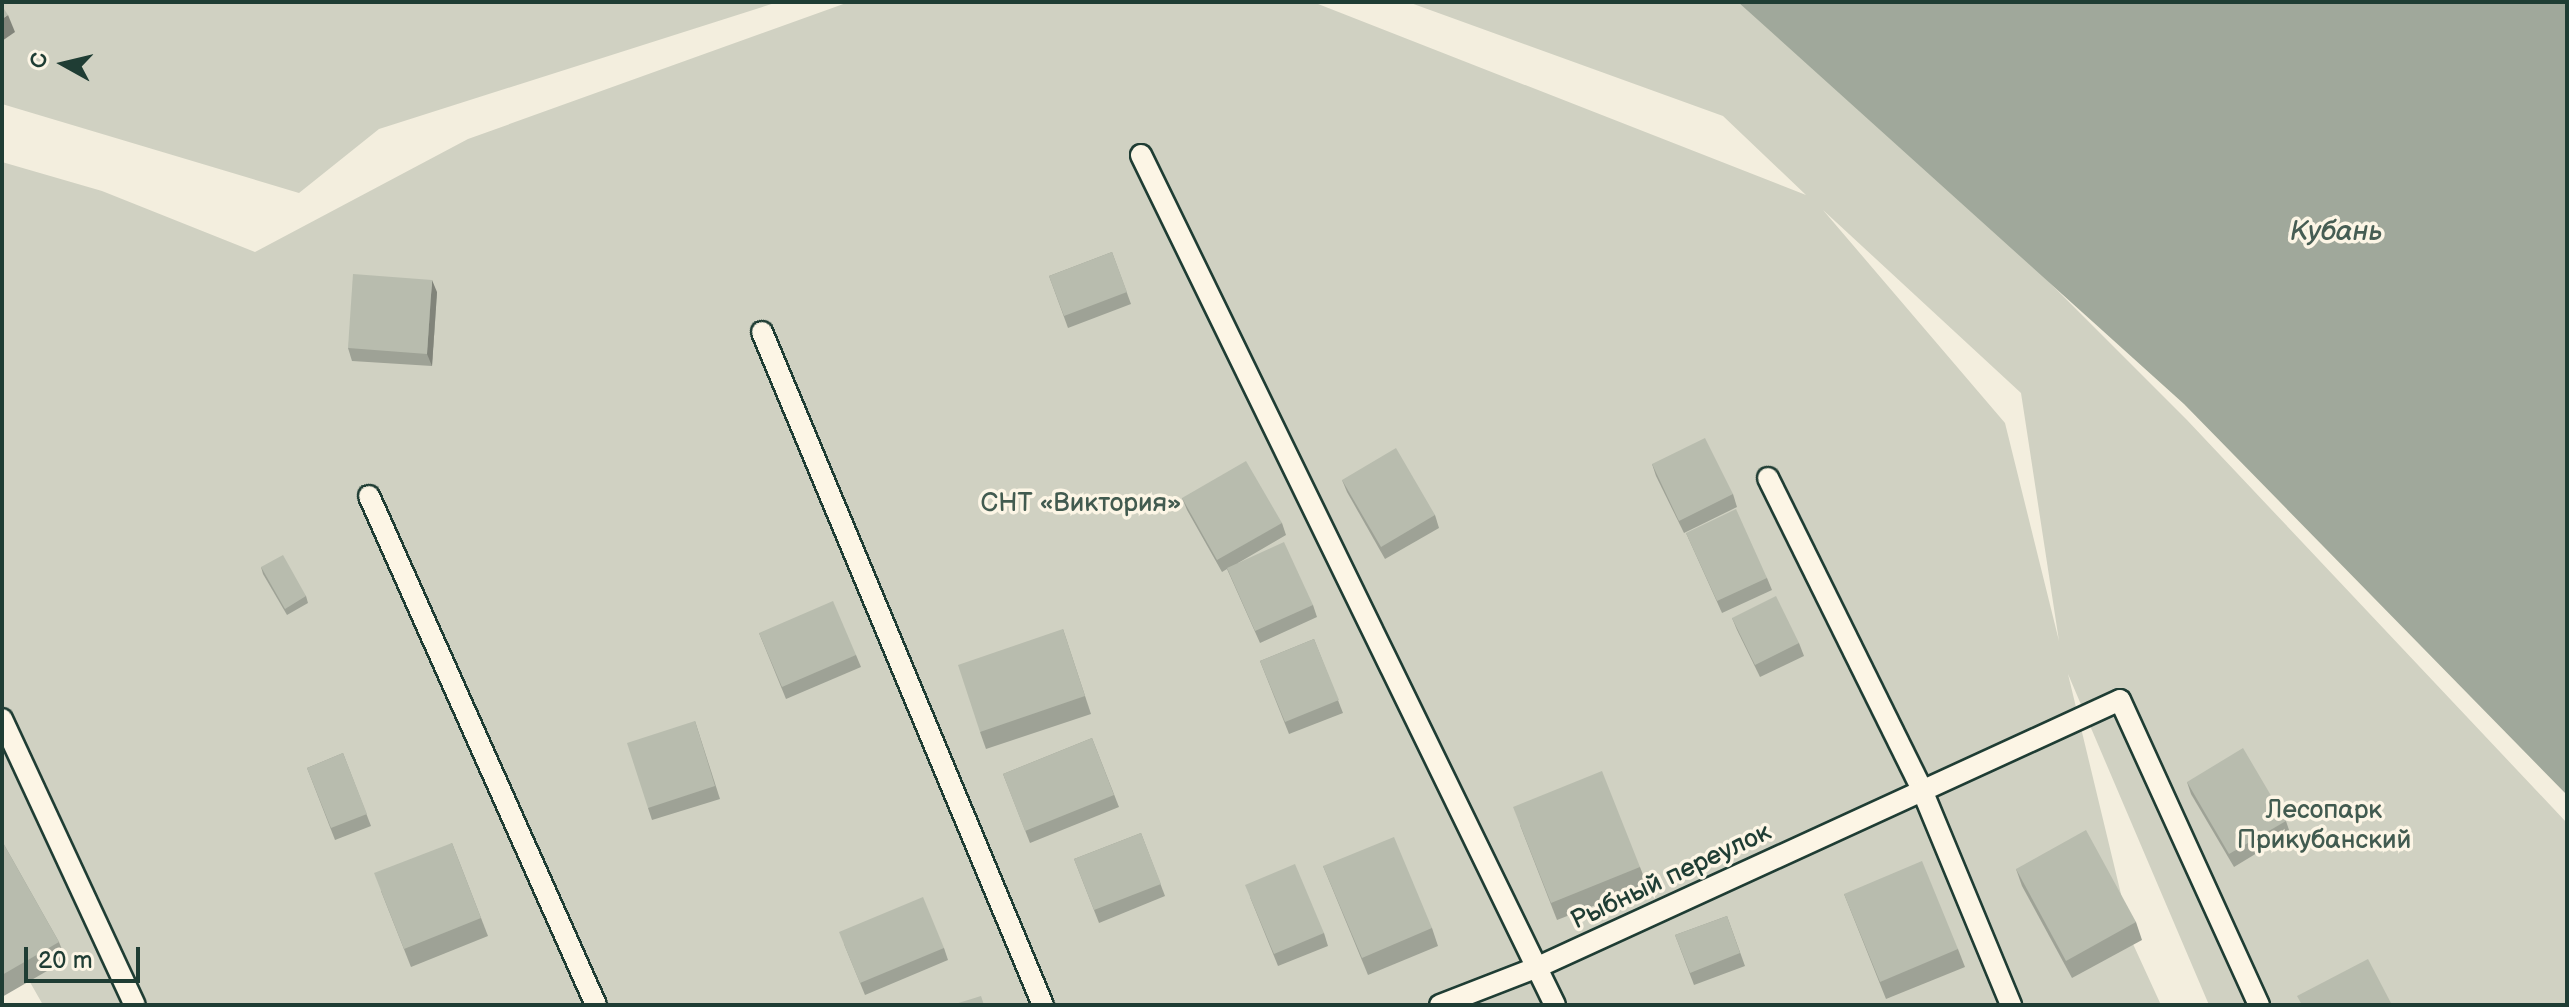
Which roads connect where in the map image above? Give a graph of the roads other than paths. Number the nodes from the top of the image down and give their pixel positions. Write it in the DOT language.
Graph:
graph roads {
  1 [pos="1141,155"];
  2 [pos="762,332"];
  3 [pos="1768,478"];
  4 [pos="369,496"];
  5 [pos="2,719"];
  6 [pos="1922,790"];
  7 [pos="1538,967"];
  8 [pos="135,1005"];
  9 [pos="596,1005"];
  10 [pos="1043,1005"];
  11 [pos="1440,1005"];
  12 [pos="1555,1005"];
  13 [pos="2011,1005"];
  14 [pos="2259,1005"];
  1 -- 7 [label="lane"];
  2 -- 10 [label="lane"];
  3 -- 6 [label="lane"];
  4 -- 9 [label="lane"];
  5 -- 8 [label="lane"];
  6 -- 7 [label="lane, Рыбный переулок"];
  6 -- 13 [label="lane"];
  6 -- 14 [label="lane, Рыбный переулок"];
  7 -- 11 [label="lane, Рыбный переулок"];
  7 -- 12 [label="lane"];
}
